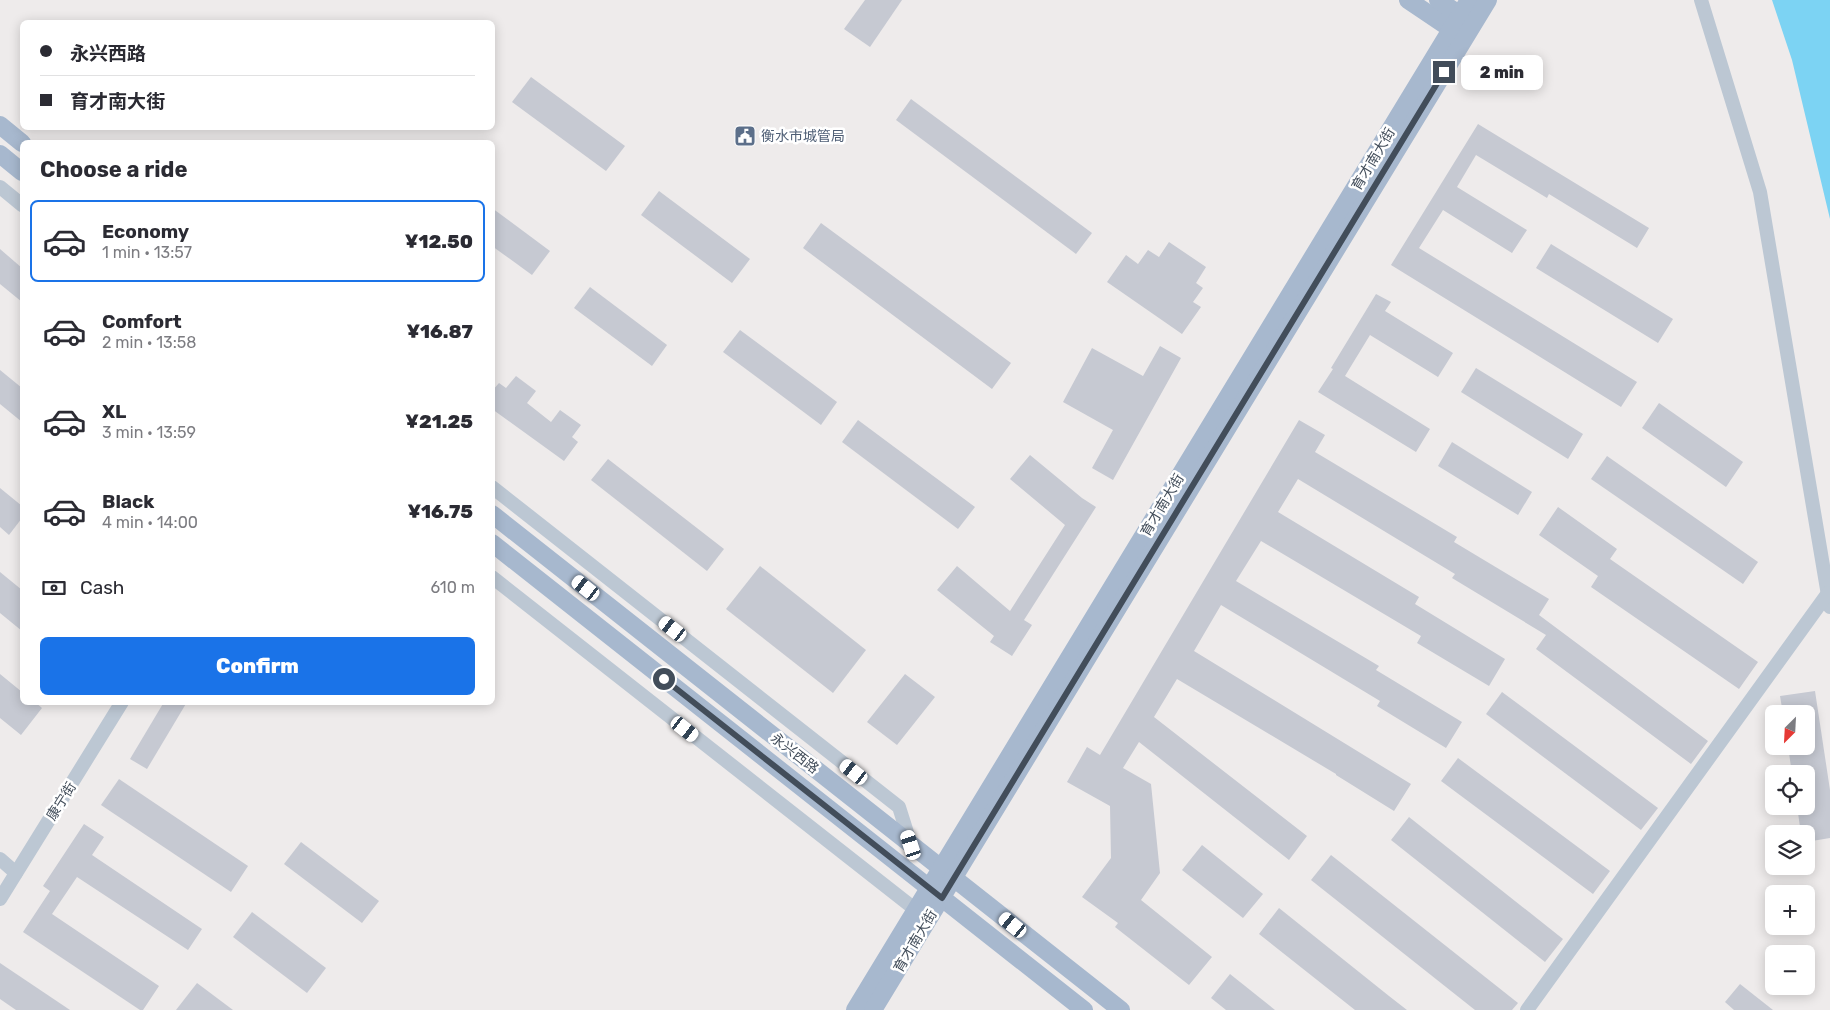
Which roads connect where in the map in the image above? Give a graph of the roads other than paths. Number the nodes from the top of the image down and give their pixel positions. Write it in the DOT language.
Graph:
graph roads {
  1 [pos="1408,0"];
  2 [pos="1438,0"];
  3 [pos="1488,0"];
  4 [pos="1701,0"];
  5 [pos="1464,21"];
  6 [pos="0,125"];
  7 [pos="20,141"];
  8 [pos="0,154"];
  9 [pos="20,170"];
  10 [pos="0,187"];
  11 [pos="20,204"];
  12 [pos="495,489"];
  13 [pos="495,516"];
  14 [pos="495,546"];
  15 [pos="495,579"];
  16 [pos="1829,600"];
  17 [pos="120,705"];
  18 [pos="911,845"];
  19 [pos="0,860"];
  20 [pos="16,873"];
  21 [pos="948,873"];
  22 [pos="936,893"];
  23 [pos="0,899"];
  24 [pos="916,910"];
  25 [pos="855,1010"];
  26 [pos="873,1010"];
  27 [pos="1084,1010"];
  28 [pos="1121,1010"];
  29 [pos="1527,1010"];
  1 -- 5 [label="main road"];
  2 -- 5 [label="main road"];
  3 -- 5 [label="main road, 育才南大街"];
  4 -- 16 [label="street"];
  5 -- 21 [label="main road, 育才南大街"];
  6 -- 7 [label="main road"];
  8 -- 9 [label="main road"];
  10 -- 11 [label="street"];
  12 -- 18 [label="street"];
  13 -- 18 [label="main road, 永兴西路"];
  14 -- 22 [label="main road, 永兴西路"];
  15 -- 24 [label="street"];
  16 -- 29 [label="street"];
  17 -- 20 [label="street, 康宁街"];
  18 -- 21 [label="main road, 永兴西路"];
  19 -- 20 [label="street"];
  20 -- 23 [label="street, 康宁街"];
  21 -- 22 [label="main road, 育才南大街"];
  21 -- 28 [label="main road, 永兴西路"];
  22 -- 24 [label="main road, 育才南大街"];
  22 -- 26 [label="main road, 育才南大街"];
  22 -- 27 [label="main road, 永兴西路"];
  24 -- 25 [label="main road, 育才南大街"];
}
